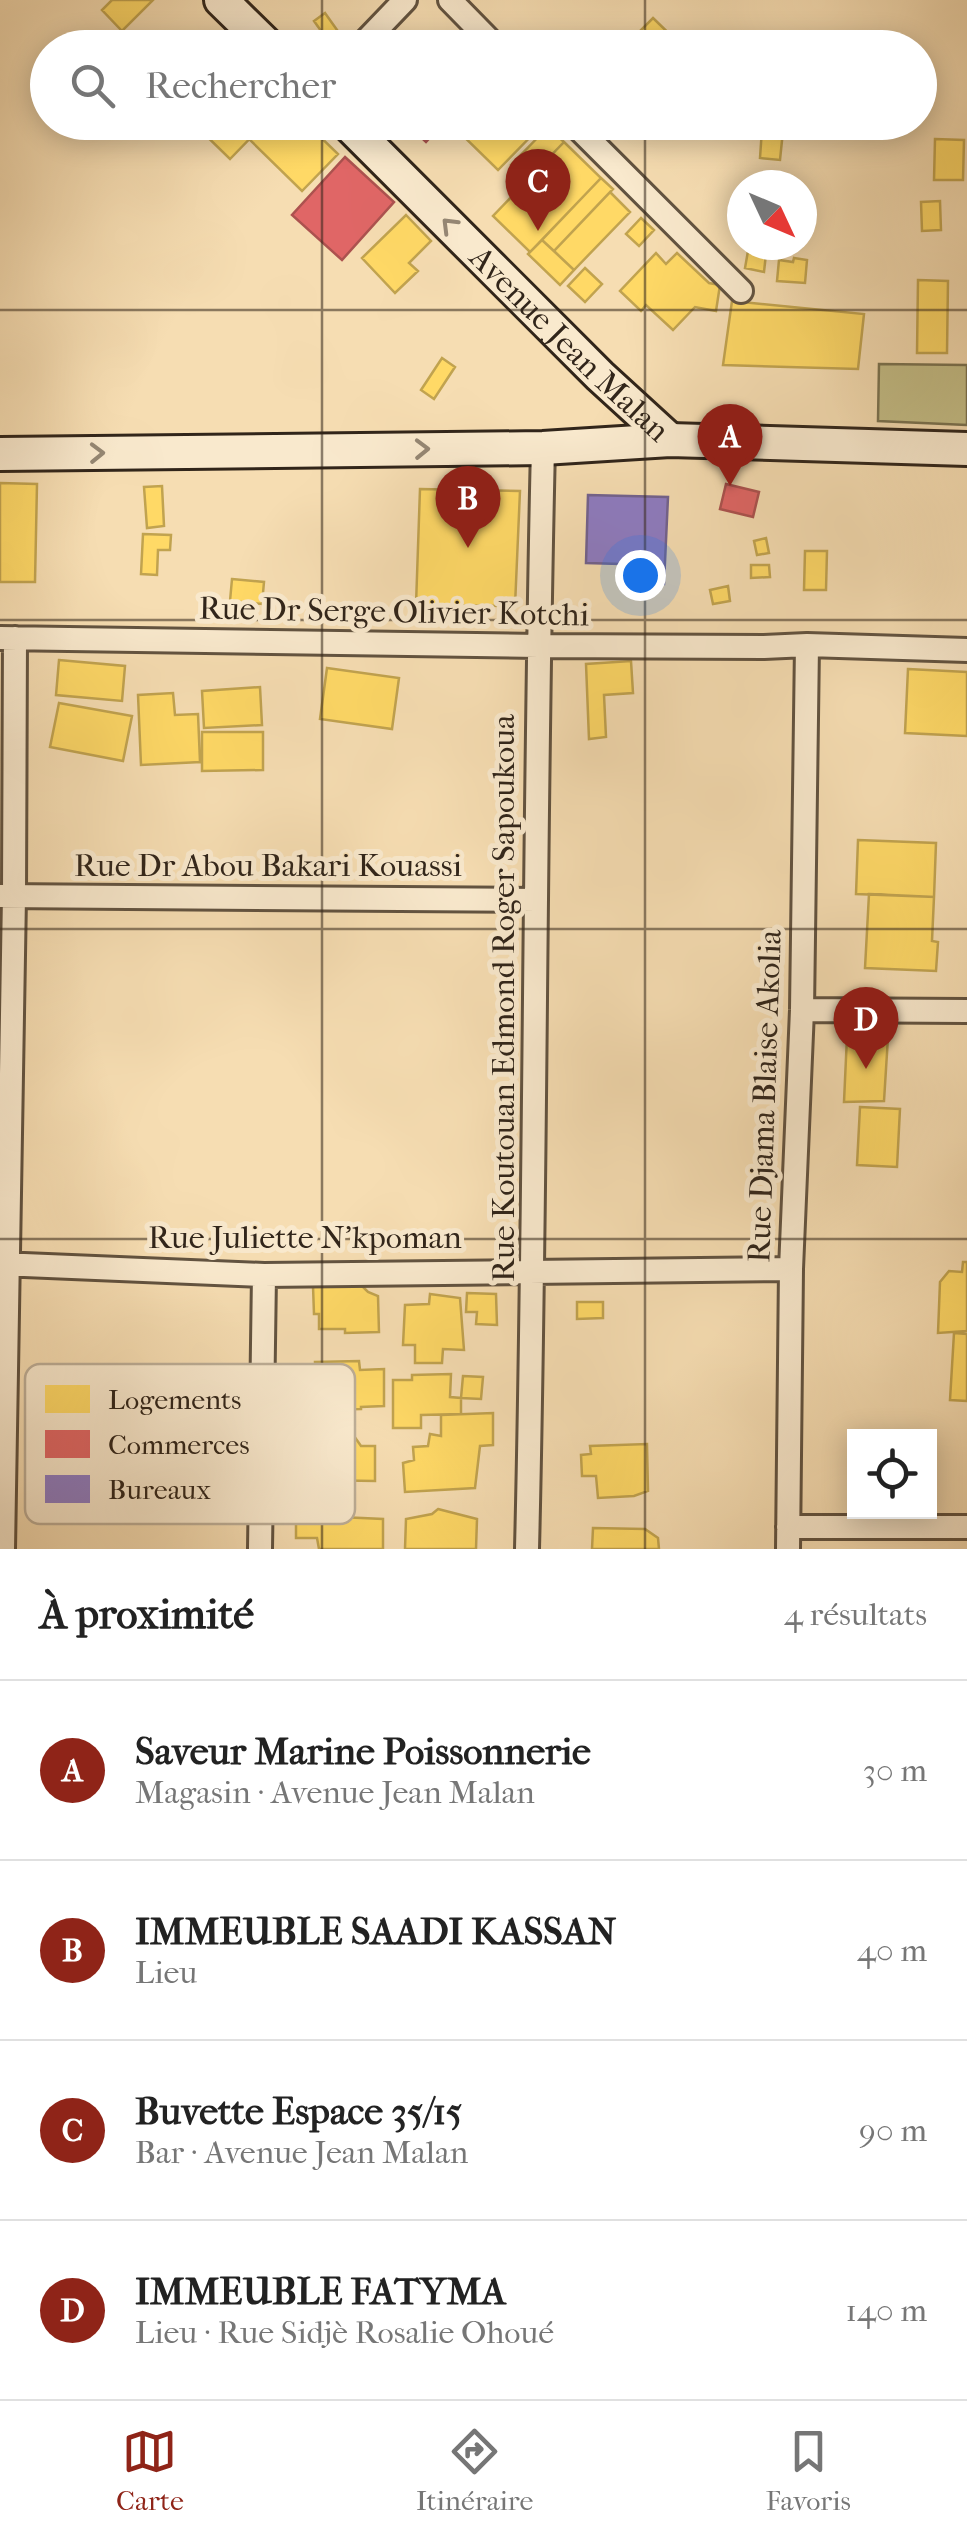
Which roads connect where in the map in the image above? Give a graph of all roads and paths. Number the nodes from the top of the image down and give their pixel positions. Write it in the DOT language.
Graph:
graph roads {
  1 [pos="221,0"];
  2 [pos="405,0"];
  3 [pos="450,0"];
  4 [pos="252,30"];
  5 [pos="376,30"];
  6 [pos="480,30"];
  7 [pos="364,140"];
  8 [pos="590,140"];
  9 [pos="741,291"];
  10 [pos="670,440"];
  11 [pos="543,448"];
  12 [pos="967,449"];
  13 [pos="0,454"];
  14 [pos="7,638"];
  15 [pos="538,646"];
  16 [pos="807,646"];
  17 [pos="967,650"];
  18 [pos="7,896"];
  19 [pos="536,900"];
  20 [pos="802,1010"];
  21 [pos="967,1011"];
  22 [pos="3,1264"];
  23 [pos="791,1269"];
  24 [pos="534,1270"];
  25 [pos="264,1274"];
  26 [pos="263,1364"];
  27 [pos="260,1524"];
  28 [pos="967,1527"];
  29 [pos="788,1538"];
  30 [pos="3,1549"];
  31 [pos="260,1549"];
  32 [pos="527,1549"];
  1 -- 4 [label="main road"];
  2 -- 5 [label="street"];
  3 -- 6 [label="street"];
  10 -- 7 [label="main road, Avenue Jean Malan, one-way"];
  8 -- 9 [label="street"];
  10 -- 11 [label="main road"];
  10 -- 12 [label="main road, Avenue Jean Malan"];
  13 -- 11 [label="main road, one-way"];
  11 -- 15 [label="street, Rue Koutouan Edmond Roger Sapoukoua"];
  14 -- 15 [label="street, Rue Dr Serge Olivier Kotchi"];
  14 -- 18 [label="street"];
  15 -- 16 [label="street, Rue Dr Serge Olivier Kotchi"];
  15 -- 19 [label="street, Rue Koutouan Edmond Roger Sapoukoua"];
  16 -- 17 [label="street, Rue Dr Serge Olivier Kotchi"];
  16 -- 20 [label="street, Rue Djama Blaise Akolia"];
  18 -- 19 [label="street, Rue Dr Abou Bakari Kouassi"];
  18 -- 22 [label="street"];
  19 -- 24 [label="street, Rue Koutouan Edmond Roger Sapoukoua"];
  20 -- 21 [label="street"];
  20 -- 23 [label="street, Rue Djama Blaise Akolia"];
  22 -- 25 [label="street, Rue Juliette N'kpoman"];
  22 -- 30 [label="street"];
  23 -- 24 [label="street, Rue Juliette N'kpoman"];
  23 -- 29 [label="street, Rue Djama Blaise Akolia"];
  24 -- 25 [label="street, Rue Juliette N'kpoman"];
  24 -- 32 [label="street, Rue Koutouan Edmond Roger Sapoukoua"];
  25 -- 26 [label="street"];
  27 -- 31 [label="street"];
  28 -- 29 [label="street"];
}
